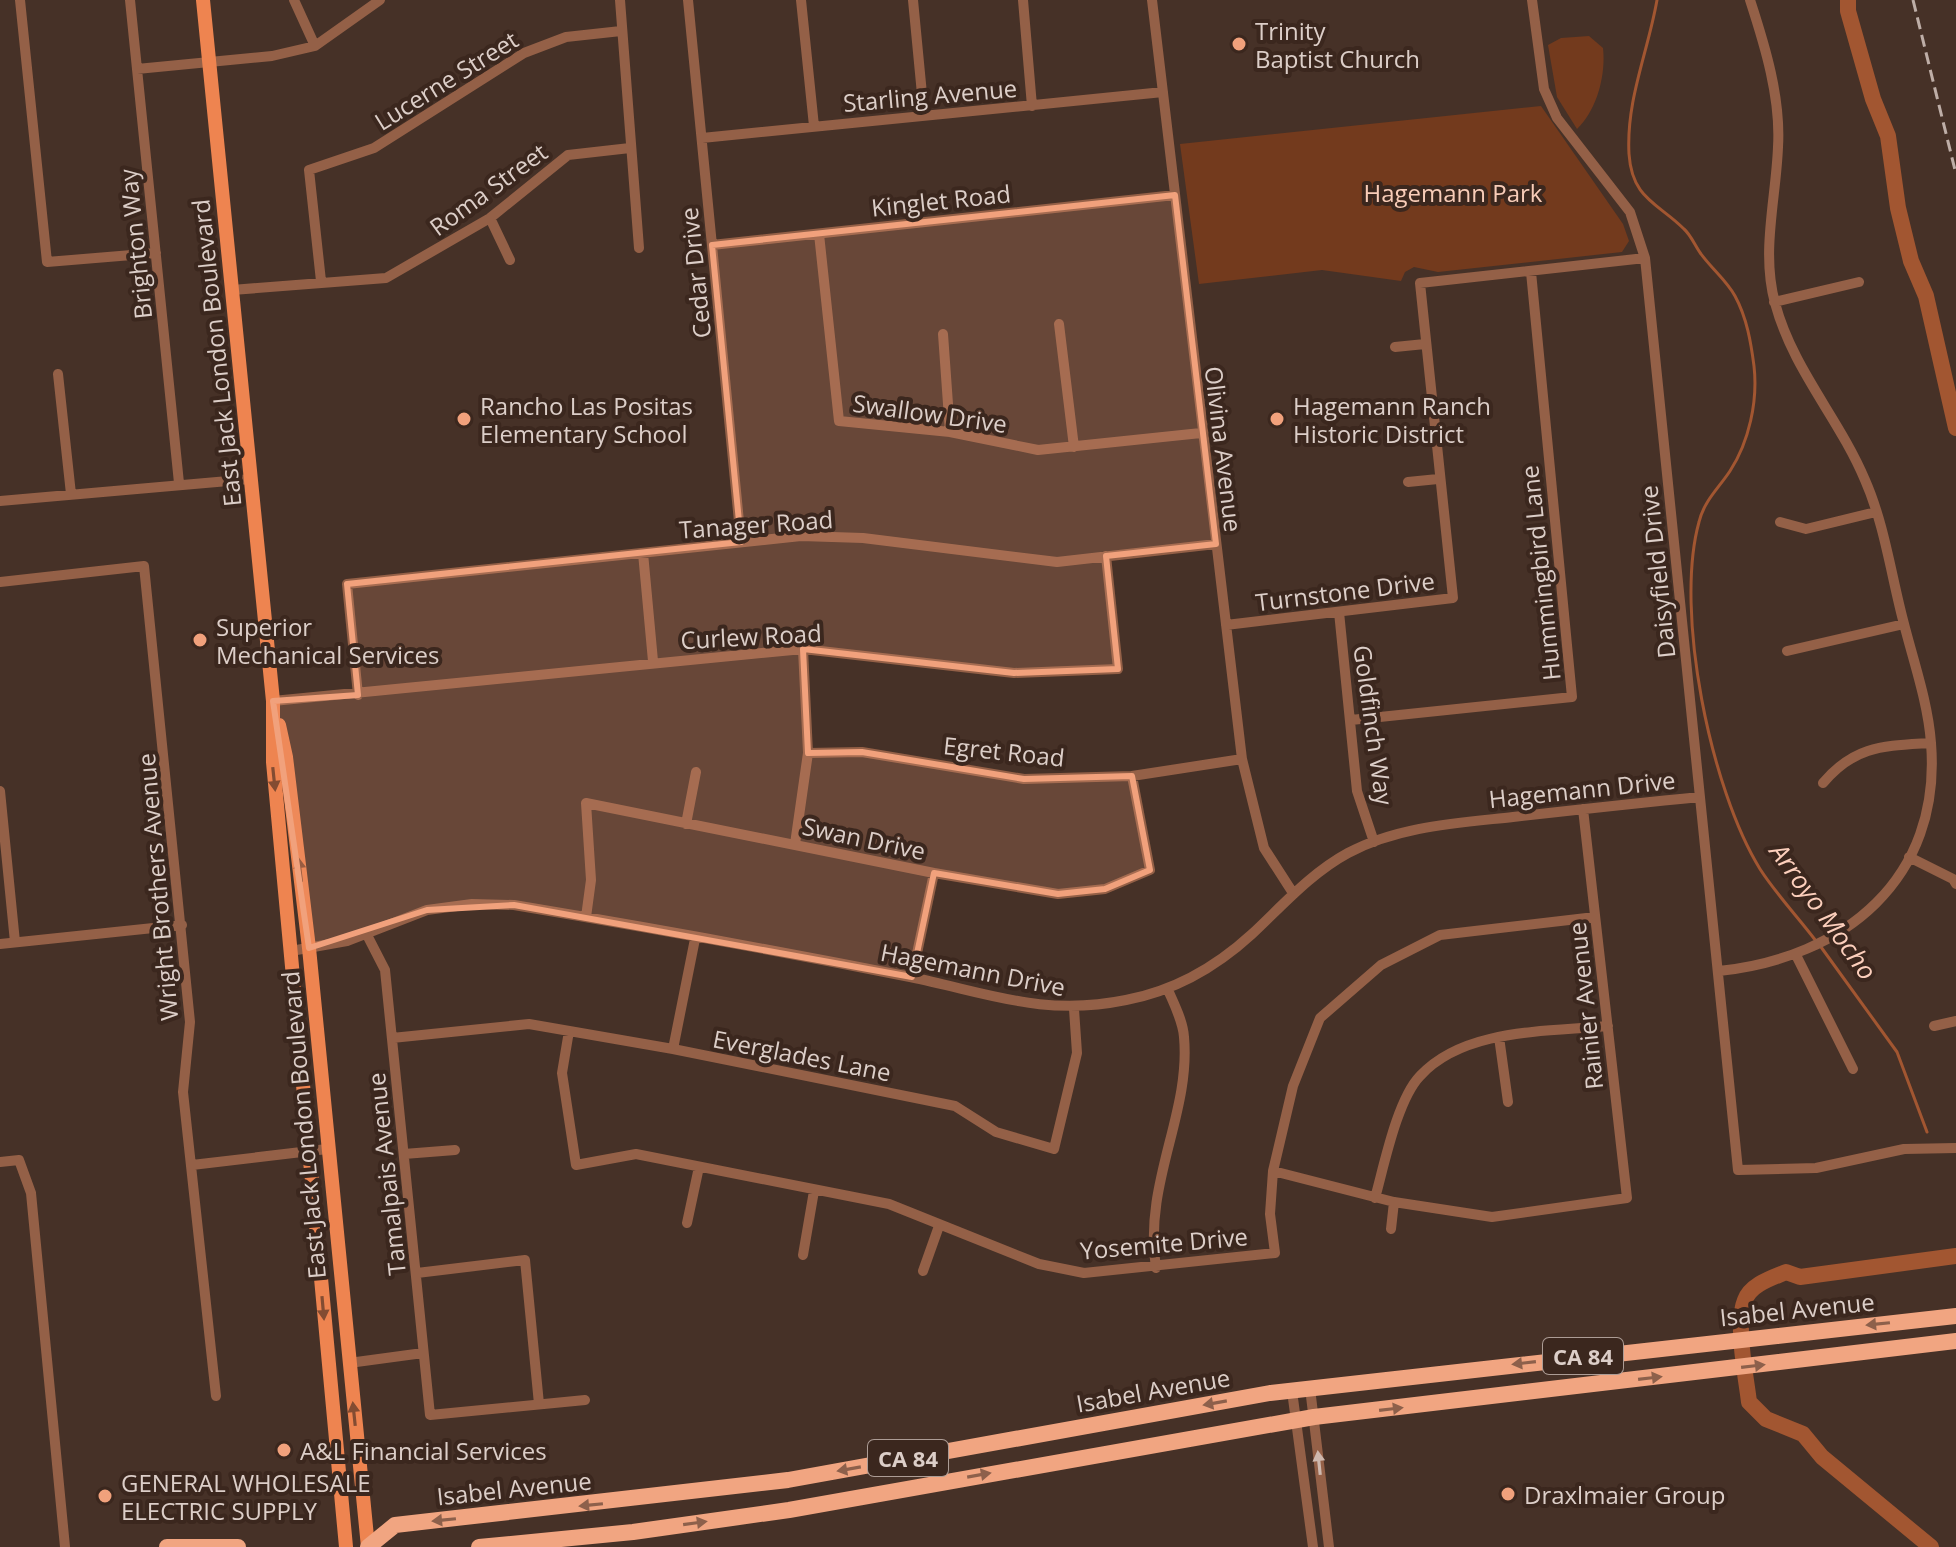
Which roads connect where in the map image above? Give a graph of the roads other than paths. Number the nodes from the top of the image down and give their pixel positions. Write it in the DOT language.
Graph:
graph roads {
  1 [pos="20,0"];
  2 [pos="130,0"];
  3 [pos="203,0"];
  4 [pos="294,0"];
  5 [pos="380,0"];
  6 [pos="620,0"];
  7 [pos="688,0"];
  8 [pos="801,0"];
  9 [pos="913,0"];
  10 [pos="1023,0"];
  11 [pos="1152,0"];
  12 [pos="1532,0"];
  13 [pos="1750,0"];
  14 [pos="621,31"];
  15 [pos="315,46"];
  16 [pos="209,61"];
  17 [pos="137,69"];
  18 [pos="1163,92"];
  19 [pos="1032,106"];
  20 [pos="924,115"];
  21 [pos="814,126"];
  22 [pos="702,138"];
  23 [pos="630,148"];
  24 [pos="1175,195"];
  25 [pos="490,218"];
  26 [pos="819,234"];
  27 [pos="712,245"];
  28 [pos="639,248"];
  29 [pos="156,253"];
  30 [pos="1645,258"];
  31 [pos="510,260"];
  32 [pos="1531,272"];
  33 [pos="321,281"];
  34 [pos="1859,282"];
  35 [pos="232,290"];
  36 [pos="1774,302"];
  37 [pos="1059,324"];
  38 [pos="943,334"];
  39 [pos="1425,344"];
  40 [pos="1395,347"];
  41 [pos="58,374"];
  42 [pos="950,432"];
  43 [pos="1201,433"];
  44 [pos="1074,447"];
  45 [pos="251,479"];
  46 [pos="1438,479"];
  47 [pos="1408,482"];
  48 [pos="179,483"];
  49 [pos="71,494"];
  50 [pos="0,501"];
  51 [pos="1876,512"];
  52 [pos="1780,522"];
  53 [pos="741,542"];
  54 [pos="1216,544"];
  55 [pos="643,553"];
  56 [pos="1106,556"];
  57 [pos="0,582"];
  58 [pos="1339,612"];
  59 [pos="1904,624"];
  60 [pos="1226,625"];
  61 [pos="803,649"];
  62 [pos="1787,651"];
  63 [pos="653,661"];
  64 [pos="358,695"];
  65 [pos="273,701"];
  66 [pos="1351,720"];
  67 [pos="1931,743"];
  68 [pos="808,753"];
  69 [pos="1242,759"];
  70 [pos="696,772"];
  71 [pos="1132,776"];
  72 [pos="1823,783"];
  73 [pos="0,791"];
  74 [pos="1700,797"];
  75 [pos="1583,809"];
  76 [pos="686,824"];
  77 [pos="1374,842"];
  78 [pos="795,844"];
  79 [pos="1909,857"];
  80 [pos="934,873"];
  81 [pos="1956,884"];
  82 [pos="1293,893"];
  83 [pos="586,917"];
  84 [pos="1595,917"];
  85 [pos="182,925"];
  86 [pos="366,933"];
  87 [pos="695,939"];
  88 [pos="15,942"];
  89 [pos="0,944"];
  90 [pos="309,948"];
  91 [pos="291,951"];
  92 [pos="1796,955"];
  93 [pos="1719,971"];
  94 [pos="912,977"];
  95 [pos="1168,990"];
  96 [pos="1074,1009"];
  97 [pos="1956,1021"];
  98 [pos="1608,1026"];
  99 [pos="1934,1026"];
  100 [pos="569,1031"];
  101 [pos="1499,1037"];
  102 [pos="392,1038"];
  103 [pos="673,1049"];
  104 [pos="1853,1069"];
  105 [pos="1508,1102"];
  106 [pos="1956,1148"];
  107 [pos="327,1149"];
  108 [pos="455,1150"];
  109 [pos="309,1151"];
  110 [pos="404,1154"];
  111 [pos="0,1162"];
  112 [pos="192,1165"];
  113 [pos="699,1167"];
  114 [pos="1273,1171"];
  115 [pos="814,1191"];
  116 [pos="1375,1198"];
  117 [pos="1394,1202"];
  118 [pos="687,1223"];
  119 [pos="939,1226"];
  120 [pos="1391,1229"];
  121 [pos="803,1255"];
  122 [pos="1156,1268"];
  123 [pos="923,1271"];
  124 [pos="417,1273"];
  125 [pos="1956,1316"];
  126 [pos="1956,1341"];
  127 [pos="423,1353"];
  128 [pos="349,1363"];
  129 [pos="1310,1388"];
  130 [pos="1292,1391"];
  131 [pos="216,1396"];
  132 [pos="585,1400"];
  133 [pos="539,1404"];
  134 [pos="1314,1417"];
  135 [pos="1296,1422"];
  136 [pos="65,1547"];
  137 [pos="167,1547"];
  138 [pos="238,1547"];
  139 [pos="346,1547"];
  140 [pos="367,1547"];
  141 [pos="479,1547"];
  142 [pos="1313,1547"];
  143 [pos="1329,1547"];
  1 -- 29 [label="street"];
  2 -- 17 [label="street, Brighton Way"];
  3 -- 16 [label="main road, East Jack London Boulevard"];
  4 -- 15 [label="street"];
  5 -- 15 [label="street"];
  6 -- 14 [label="street"];
  7 -- 22 [label="street, Cedar Drive"];
  8 -- 21 [label="street"];
  9 -- 20 [label="street"];
  10 -- 19 [label="street"];
  11 -- 18 [label="street, Olivina Avenue"];
  12 -- 30 [label="street, Daisyfield Drive"];
  13 -- 36 [label="street"];
  14 -- 23 [label="street"];
  14 -- 33 [label="street, Lucerne Street"];
  15 -- 16 [label="street"];
  16 -- 17 [label="street"];
  16 -- 35 [label="main road, East Jack London Boulevard"];
  17 -- 29 [label="street, Brighton Way"];
  18 -- 19 [label="street, Starling Avenue"];
  18 -- 24 [label="street, Olivina Avenue"];
  19 -- 20 [label="street, Starling Avenue"];
  20 -- 21 [label="street, Starling Avenue"];
  21 -- 22 [label="street, Starling Avenue"];
  22 -- 27 [label="street, Cedar Drive"];
  23 -- 25 [label="street, Roma Street"];
  23 -- 28 [label="street"];
  24 -- 26 [label="street, Kinglet Road"];
  24 -- 43 [label="street, Olivina Avenue"];
  25 -- 31 [label="street"];
  25 -- 33 [label="street, Roma Street"];
  26 -- 27 [label="street, Kinglet Road"];
  26 -- 42 [label="street, Swallow Drive"];
  27 -- 53 [label="street, Cedar Drive"];
  29 -- 48 [label="street, Brighton Way"];
  30 -- 32 [label="street, Turnstone Drive"];
  30 -- 74 [label="street, Daisyfield Drive"];
  32 -- 39 [label="street, Turnstone Drive"];
  32 -- 66 [label="street, Hummingbird Lane"];
  33 -- 35 [label="street, Roma Street"];
  34 -- 36 [label="street"];
  35 -- 45 [label="main road, East Jack London Boulevard"];
  36 -- 51 [label="street"];
  37 -- 44 [label="street"];
  38 -- 42 [label="street"];
  39 -- 40 [label="street"];
  39 -- 46 [label="street, Turnstone Drive"];
  41 -- 49 [label="street"];
  42 -- 44 [label="street, Swallow Drive"];
  43 -- 44 [label="street, Swallow Drive"];
  43 -- 54 [label="street, Olivina Avenue"];
  45 -- 48 [label="street"];
  45 -- 65 [label="main road, East Jack London Boulevard"];
  46 -- 47 [label="street"];
  46 -- 58 [label="street, Turnstone Drive"];
  48 -- 49 [label="street"];
  49 -- 50 [label="street"];
  51 -- 52 [label="street"];
  51 -- 59 [label="street"];
  53 -- 55 [label="street, Tanager Road"];
  53 -- 56 [label="street, Tanager Road"];
  54 -- 56 [label="street, Tanager Road"];
  54 -- 60 [label="street, Olivina Avenue"];
  55 -- 63 [label="street"];
  55 -- 64 [label="street, Tanager Road"];
  56 -- 61 [label="street, Curlew Road"];
  57 -- 85 [label="street, Wright Brothers Avenue"];
  58 -- 60 [label="street, Turnstone Drive"];
  58 -- 66 [label="street, Goldfinch Way"];
  59 -- 62 [label="street"];
  59 -- 67 [label="street"];
  60 -- 69 [label="street, Olivina Avenue"];
  61 -- 63 [label="street, Curlew Road"];
  61 -- 68 [label="street"];
  63 -- 64 [label="street, Curlew Road"];
  64 -- 65 [label="street, Curlew Road"];
  90 -- 65 [label="main road, East Jack London Boulevard, one-way"];
  65 -- 91 [label="main road, East Jack London Boulevard, one-way"];
  66 -- 77 [label="street, Goldfinch Way"];
  67 -- 72 [label="street"];
  67 -- 79 [label="street"];
  68 -- 71 [label="street, Egret Road"];
  68 -- 78 [label="street"];
  69 -- 71 [label="street, Egret Road"];
  69 -- 82 [label="street, Olivina Avenue"];
  70 -- 76 [label="street"];
  71 -- 80 [label="street, Swan Drive"];
  73 -- 88 [label="street"];
  74 -- 75 [label="street, Hagemann Drive"];
  74 -- 93 [label="street, Daisyfield Drive"];
  75 -- 77 [label="street, Hagemann Drive"];
  75 -- 84 [label="street, Rainier Avenue"];
  76 -- 78 [label="street, Swan Drive"];
  76 -- 83 [label="street, Swan Drive"];
  77 -- 82 [label="street, Hagemann Drive"];
  78 -- 80 [label="street, Swan Drive"];
  79 -- 81 [label="street"];
  79 -- 92 [label="street"];
  80 -- 94 [label="street"];
  82 -- 95 [label="street, Hagemann Drive"];
  83 -- 86 [label="street, Hagemann Drive"];
  83 -- 87 [label="street, Hagemann Drive"];
  84 -- 98 [label="street, Rainier Avenue"];
  84 -- 114 [label="street, Yosemite Drive"];
  85 -- 88 [label="street"];
  85 -- 112 [label="street, Wright Brothers Avenue"];
  86 -- 90 [label="street, Hagemann Drive"];
  86 -- 102 [label="street, Tamalpais Avenue"];
  87 -- 94 [label="street, Hagemann Drive"];
  87 -- 103 [label="street"];
  88 -- 89 [label="street"];
  90 -- 91 [label="street, Hagemann Drive"];
  90 -- 107 [label="main road, East Jack London Boulevard"];
  91 -- 109 [label="main road, East Jack London Boulevard"];
  92 -- 93 [label="street"];
  92 -- 104 [label="street"];
  93 -- 106 [label="street, Daisyfield Drive"];
  94 -- 96 [label="street, Hagemann Drive"];
  95 -- 96 [label="street, Hagemann Drive"];
  95 -- 122 [label="street"];
  96 -- 103 [label="street, Everglades Lane"];
  97 -- 99 [label="street"];
  98 -- 101 [label="street"];
  98 -- 117 [label="street, Rainier Avenue"];
  100 -- 102 [label="street, Everglades Lane"];
  100 -- 103 [label="street, Everglades Lane"];
  100 -- 113 [label="street, Yosemite Drive"];
  101 -- 105 [label="street"];
  101 -- 116 [label="street"];
  102 -- 110 [label="street, Tamalpais Avenue"];
  107 -- 109 [label="street"];
  107 -- 128 [label="main road, East Jack London Boulevard"];
  108 -- 110 [label="street"];
  109 -- 112 [label="street"];
  109 -- 139 [label="main road, East Jack London Boulevard, one-way"];
  110 -- 124 [label="street, Tamalpais Avenue"];
  111 -- 136 [label="street"];
  112 -- 131 [label="street, Wright Brothers Avenue"];
  113 -- 115 [label="street, Yosemite Drive"];
  113 -- 118 [label="street"];
  114 -- 116 [label="street"];
  114 -- 122 [label="street, Yosemite Drive"];
  115 -- 119 [label="street, Yosemite Drive"];
  115 -- 121 [label="street"];
  116 -- 117 [label="street"];
  117 -- 120 [label="street"];
  119 -- 122 [label="street, Yosemite Drive"];
  119 -- 123 [label="street"];
  124 -- 127 [label="street, Tamalpais Avenue"];
  124 -- 133 [label="street"];
  125 -- 129 [label="highway, Isabel Avenue / CA 84, one-way"];
  134 -- 126 [label="highway, Isabel Avenue, one-way"];
  127 -- 128 [label="street"];
  127 -- 133 [label="street, Tamalpais Avenue"];
  140 -- 128 [label="main road, East Jack London Boulevard, one-way"];
  129 -- 130 [label="highway, Isabel Avenue / CA 84"];
  129 -- 134 [label="street"];
  130 -- 135 [label="street"];
  130 -- 140 [label="highway, Isabel Avenue / CA 84, one-way"];
  132 -- 133 [label="street"];
  134 -- 135 [label="highway, Isabel Avenue / CA 84"];
  143 -- 134 [label="street, one-way"];
  141 -- 135 [label="highway, Isabel Avenue / CA 84, one-way"];
  135 -- 142 [label="street"];
  137 -- 138 [label="highway"];
}
